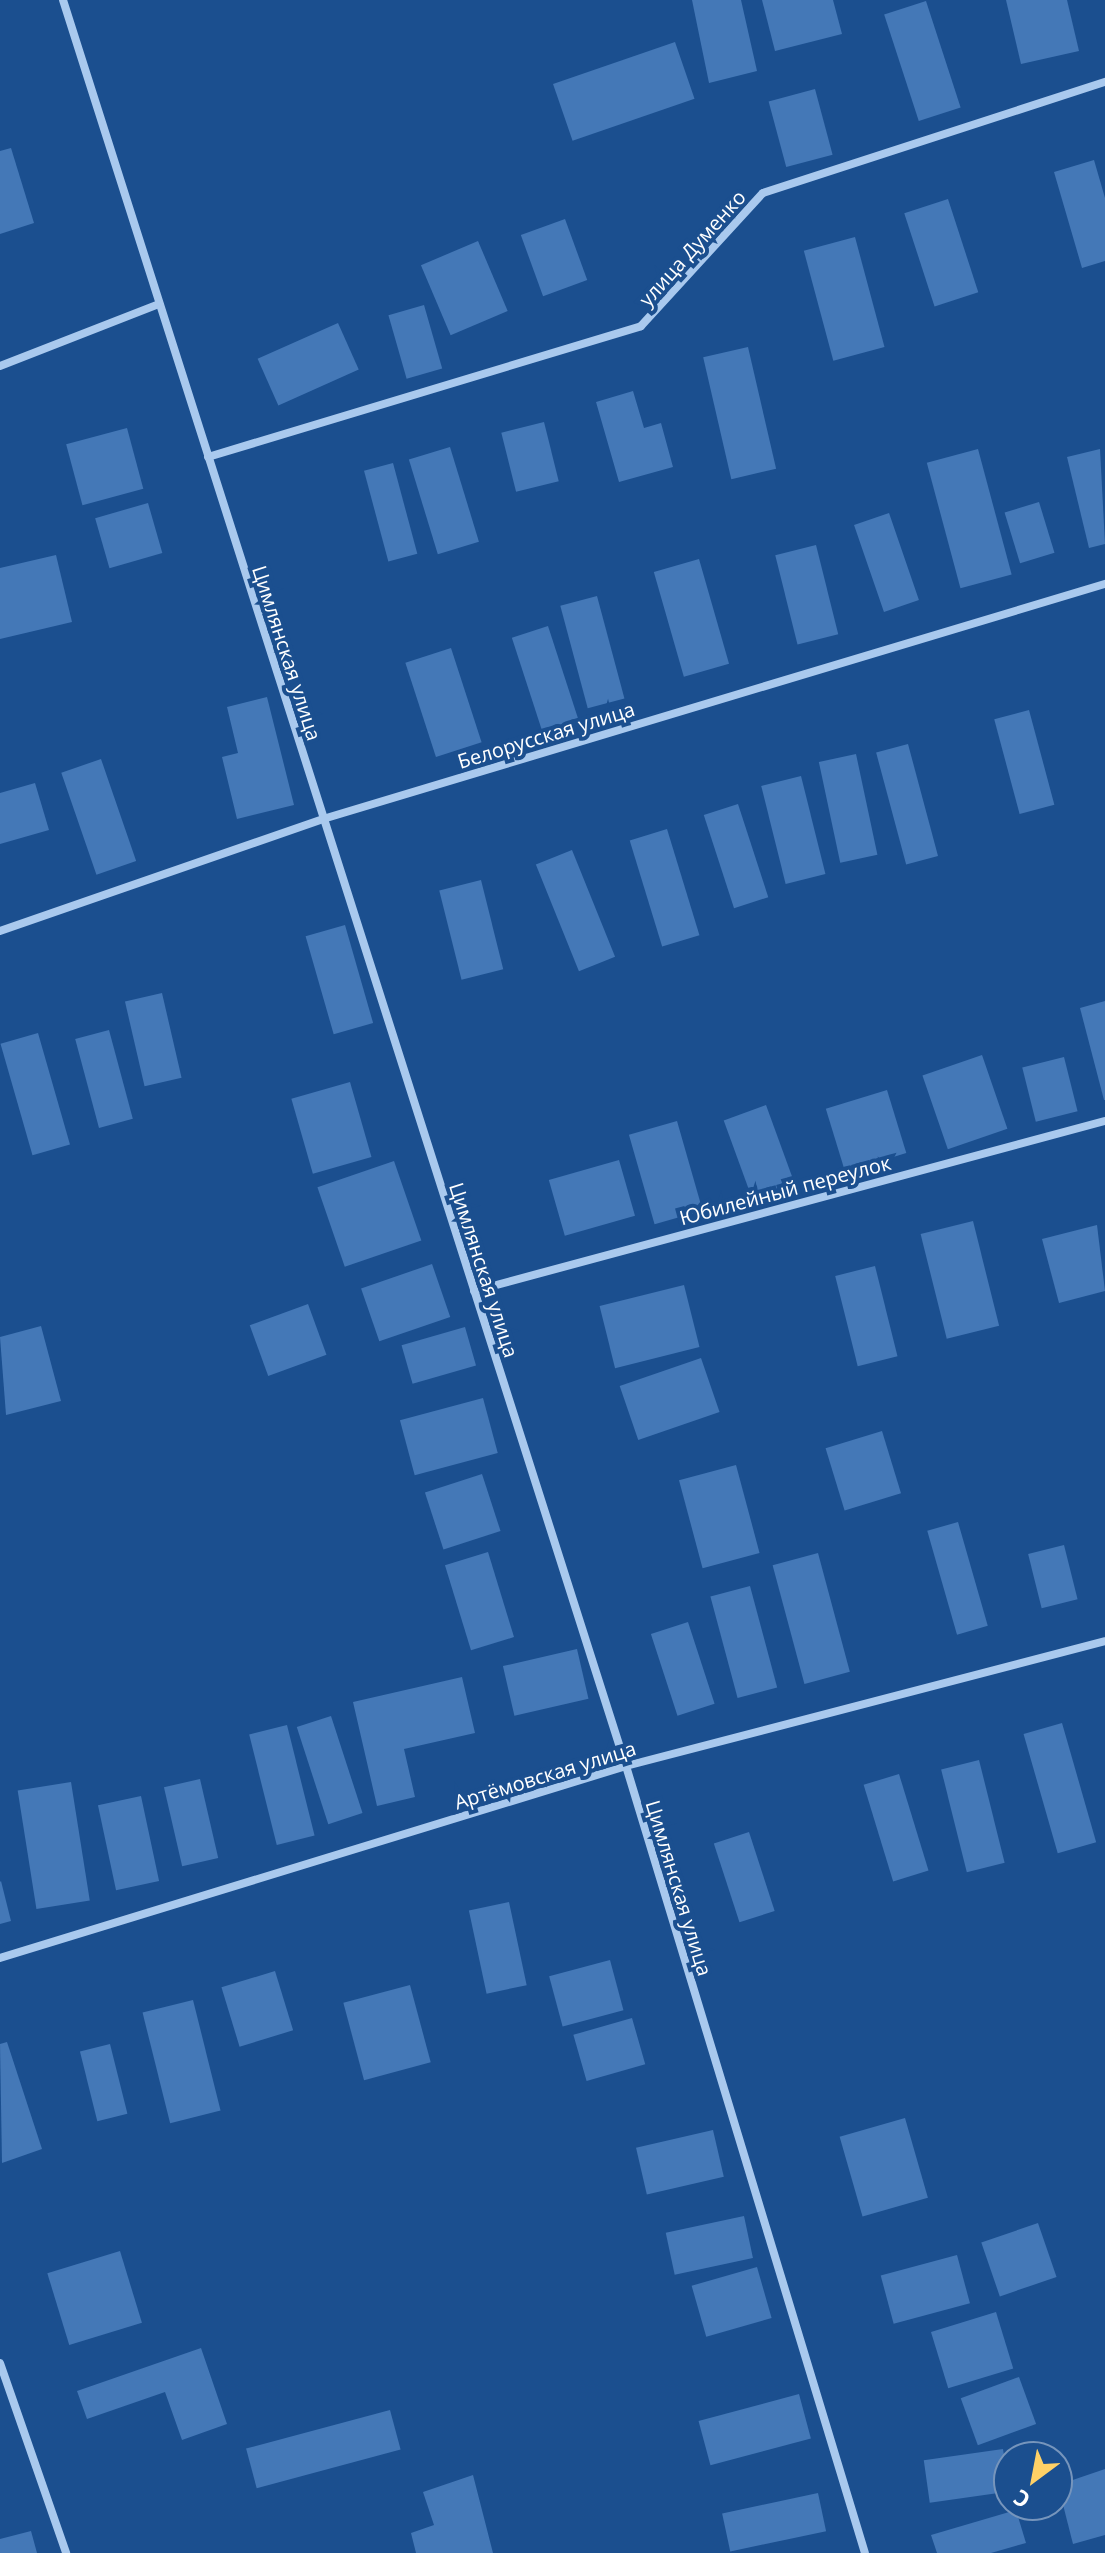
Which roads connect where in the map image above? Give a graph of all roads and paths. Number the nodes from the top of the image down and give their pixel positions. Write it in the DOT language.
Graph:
graph roads {
  1 [pos="63,0"];
  2 [pos="1105,82"];
  3 [pos="159,304"];
  4 [pos="0,366"];
  5 [pos="208,457"];
  6 [pos="1105,584"];
  7 [pos="323,819"];
  8 [pos="0,931"];
  9 [pos="1105,1121"];
  10 [pos="474,1291"];
  11 [pos="1105,1641"];
  12 [pos="626,1766"];
  13 [pos="0,1958"];
  14 [pos="0,2363"];
  15 [pos="66,2553"];
  16 [pos="865,2553"];
  1 -- 3 [label="street, Цимлянская улица"];
  2 -- 5 [label="street, улица Думенко"];
  3 -- 4 [label="street"];
  3 -- 5 [label="street, Цимлянская улица"];
  5 -- 7 [label="street, Цимлянская улица"];
  6 -- 7 [label="street, Белорусская улица"];
  7 -- 8 [label="street, Белорусская улица"];
  7 -- 10 [label="street, Цимлянская улица"];
  9 -- 10 [label="street, Юбилейный переулок"];
  10 -- 12 [label="street, Цимлянская улица"];
  11 -- 12 [label="street, Артёмовская улица"];
  12 -- 13 [label="street, Артёмовская улица"];
  12 -- 16 [label="street, Цимлянская улица"];
  14 -- 15 [label="street"];
}
